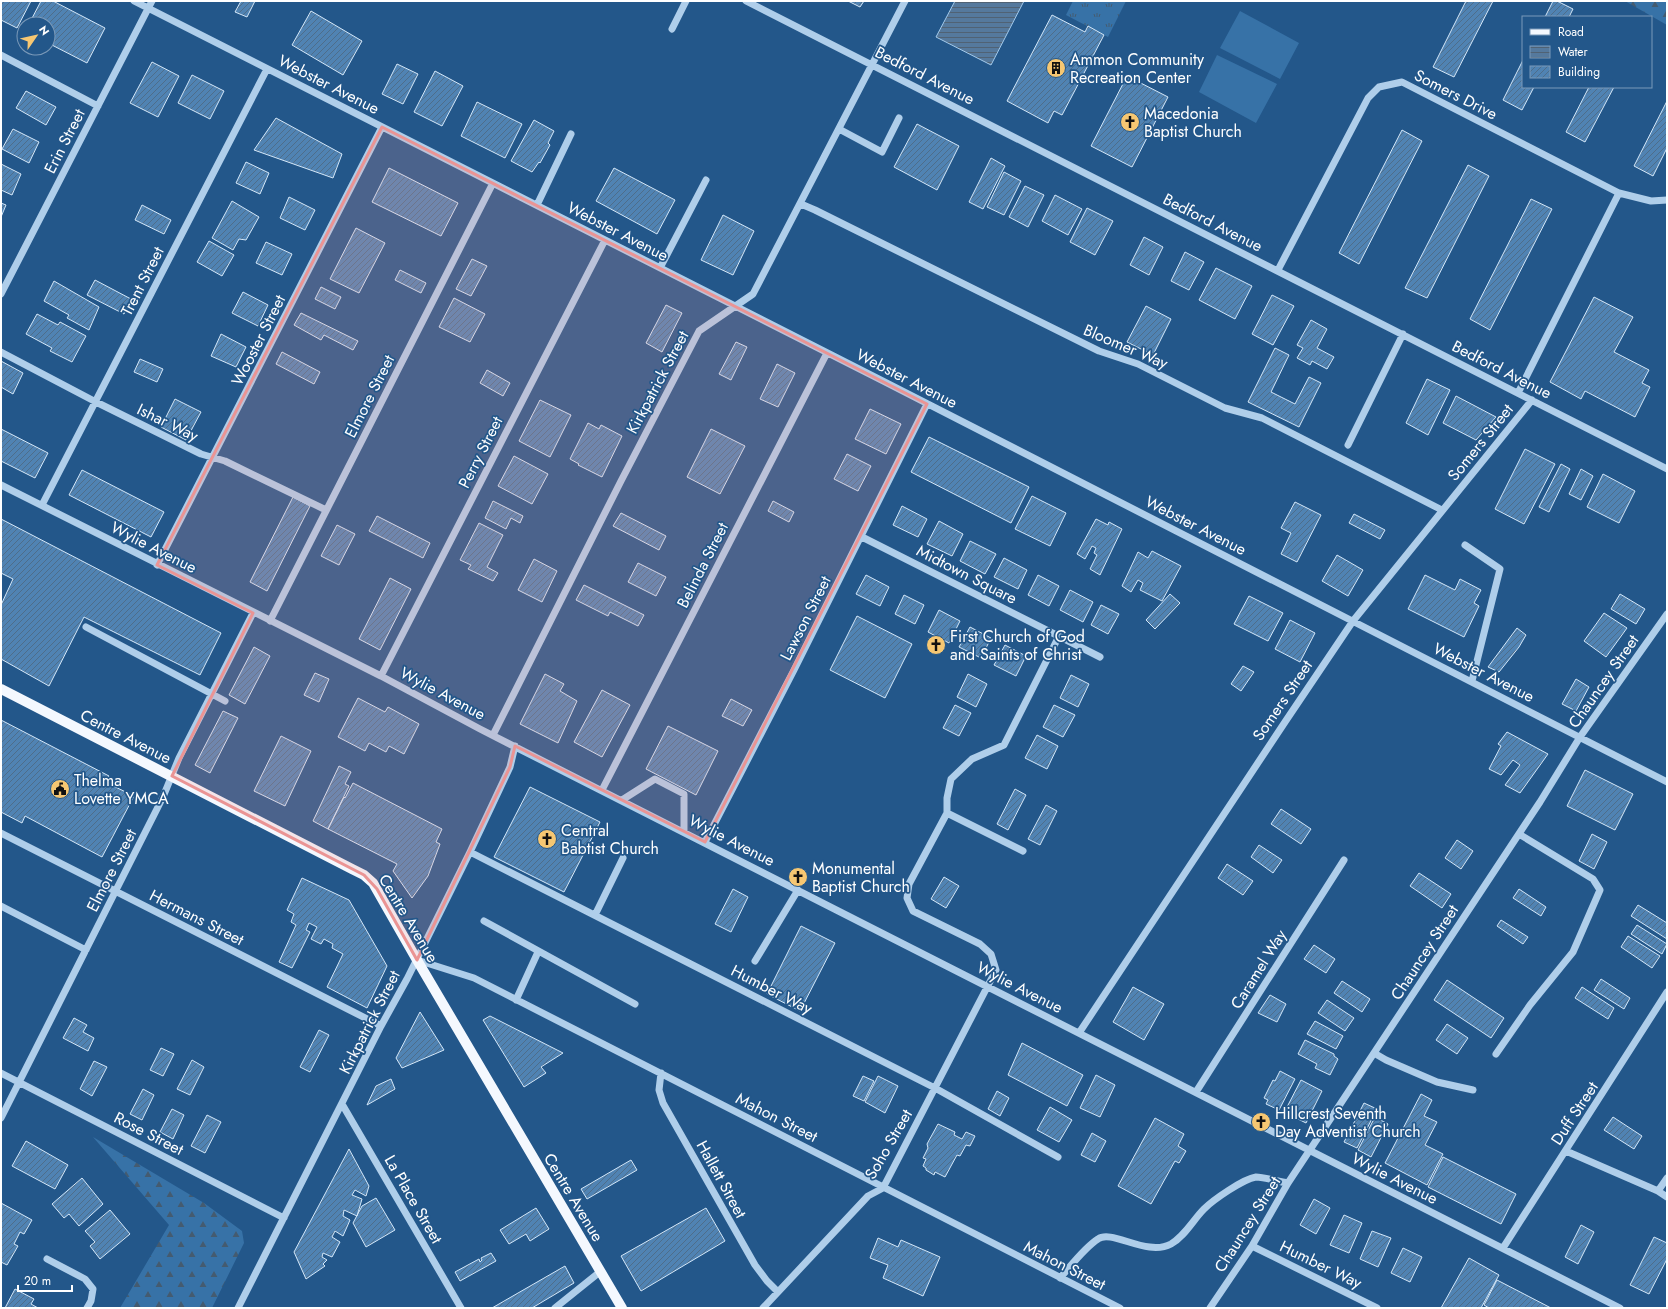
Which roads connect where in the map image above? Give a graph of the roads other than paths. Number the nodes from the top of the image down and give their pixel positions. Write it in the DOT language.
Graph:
graph roads {
  1 [pos="134,1"];
  2 [pos="152,1"];
  3 [pos="686,1"];
  4 [pos="746,1"];
  5 [pos="905,1"];
  6 [pos="148,9"];
  7 [pos="672,29"];
  8 [pos="1,55"];
  9 [pos="872,64"];
  10 [pos="267,69"];
  11 [pos="98,106"];
  12 [pos="899,118"];
  13 [pos="382,127"];
  14 [pos="839,129"];
  15 [pos="571,134"];
  16 [pos="706,180"];
  17 [pos="493,183"];
  18 [pos="1619,193"];
  19 [pos="1667,200"];
  20 [pos="801,204"];
  21 [pos="537,205"];
  22 [pos="605,240"];
  23 [pos="660,268"];
  24 [pos="1278,270"];
  25 [pos="1,294"];
  26 [pos="734,306"];
  27 [pos="1403,334"];
  28 [pos="1,352"];
  29 [pos="827,353"];
  30 [pos="1518,393"];
  31 [pos="1532,400"];
  32 [pos="96,402"];
  33 [pos="928,404"];
  34 [pos="1348,444"];
  35 [pos="213,457"];
  36 [pos="1667,469"];
  37 [pos="1,485"];
  38 [pos="42,506"];
  39 [pos="326,510"];
  40 [pos="1442,510"];
  41 [pos="862,537"];
  42 [pos="1465,545"];
  43 [pos="157,565"];
  44 [pos="253,613"];
  45 [pos="1667,614"];
  46 [pos="270,621"];
  47 [pos="1353,621"];
  48 [pos="86,627"];
  49 [pos="1059,636"];
  50 [pos="1100,657"];
  51 [pos="381,676"];
  52 [pos="1472,680"];
  53 [pos="1,689"];
  54 [pos="212,693"];
  55 [pos="225,701"];
  56 [pos="494,735"];
  57 [pos="1580,737"];
  58 [pos="515,746"];
  59 [pos="172,776"];
  60 [pos="1667,782"];
  61 [pos="602,790"];
  62 [pos="622,800"];
  63 [pos="947,813"];
  64 [pos="684,831"];
  65 [pos="1,833"];
  66 [pos="1519,834"];
  67 [pos="705,842"];
  68 [pos="1023,851"];
  69 [pos="470,852"];
  70 [pos="623,858"];
  71 [pos="1344,860"];
  72 [pos="798,890"];
  73 [pos="116,892"];
  74 [pos="1,906"];
  75 [pos="595,915"];
  76 [pos="484,921"];
  77 [pos="86,950"];
  78 [pos="538,952"];
  79 [pos="416,960"];
  80 [pos="755,961"];
  81 [pos="987,986"];
  82 [pos="1667,992"];
  83 [pos="516,1000"];
  84 [pos="635,1004"];
  85 [pos="381,1026"];
  86 [pos="1079,1033"];
  87 [pos="1374,1053"];
  88 [pos="1496,1054"];
  89 [pos="1,1073"];
  90 [pos="661,1073"];
  91 [pos="19,1082"];
  92 [pos="935,1088"];
  93 [pos="1473,1090"];
  94 [pos="1196,1092"];
  95 [pos="342,1104"];
  96 [pos="1,1118"];
  97 [pos="1310,1150"];
  98 [pos="1566,1151"];
  99 [pos="1058,1157"];
  100 [pos="1667,1178"];
  101 [pos="1288,1183"];
  102 [pos="883,1188"];
  103 [pos="1658,1191"];
  104 [pos="1667,1197"];
  105 [pos="284,1218"];
  106 [pos="1252,1246"];
  107 [pos="1503,1248"];
  108 [pos="47,1259"];
  109 [pos="601,1272"];
  110 [pos="1060,1278"];
  111 [pos="778,1292"];
  112 [pos="87,1308"];
  113 [pos="238,1308"];
  114 [pos="461,1308"];
  115 [pos="556,1308"];
  116 [pos="622,1308"];
  117 [pos="763,1308"];
  118 [pos="1120,1308"];
  119 [pos="1210,1308"];
  120 [pos="1377,1308"];
  121 [pos="1620,1308"];
  1 -- 6 [label="street, Webster Avenue"];
  2 -- 6 [label="street, Erin Street"];
  3 -- 7 [label="street"];
  4 -- 9 [label="street, Bedford Avenue"];
  5 -- 9 [label="street, Kirkpatrick Street"];
  6 -- 10 [label="street, Webster Avenue"];
  6 -- 11 [label="street, Erin Street"];
  8 -- 11 [label="street"];
  9 -- 14 [label="street, Kirkpatrick Street"];
  9 -- 24 [label="street, Bedford Avenue"];
  10 -- 13 [label="street, Webster Avenue"];
  10 -- 32 [label="street, Trent Street"];
  11 -- 25 [label="street, Erin Street"];
  12 -- 14 [label="street"];
  13 -- 17 [label="street, Webster Avenue"];
  13 -- 35 [label="street, Wooster Street"];
  14 -- 20 [label="street, Kirkpatrick Street"];
  15 -- 21 [label="street"];
  16 -- 23 [label="street"];
  17 -- 21 [label="street, Webster Avenue"];
  17 -- 39 [label="street, Elmore Street"];
  18 -- 19 [label="street, Somers Drive"];
  18 -- 24 [label="street, Somers Drive"];
  18 -- 30 [label="street"];
  20 -- 26 [label="street, Kirkpatrick Street"];
  20 -- 40 [label="street, Bloomer Way"];
  21 -- 22 [label="street, Webster Avenue"];
  22 -- 23 [label="street, Webster Avenue"];
  22 -- 51 [label="street, Perry Street"];
  23 -- 26 [label="street, Webster Avenue"];
  24 -- 27 [label="street, Bedford Avenue"];
  26 -- 29 [label="street, Webster Avenue"];
  26 -- 56 [label="street, Kirkpatrick Street"];
  27 -- 30 [label="street, Bedford Avenue"];
  27 -- 34 [label="street"];
  28 -- 32 [label="street, Ishar Way"];
  29 -- 33 [label="street, Webster Avenue"];
  29 -- 61 [label="street, Belinda Street"];
  30 -- 31 [label="street, Bedford Avenue"];
  31 -- 36 [label="street, Bedford Avenue"];
  31 -- 40 [label="street, Somers Street"];
  32 -- 35 [label="street, Ishar Way"];
  32 -- 38 [label="street, Trent Street"];
  33 -- 41 [label="street, Lawson Street"];
  33 -- 47 [label="street, Webster Avenue"];
  35 -- 39 [label="street, Ishar Way"];
  35 -- 43 [label="street, Wooster Street"];
  37 -- 38 [label="street, Wylie Avenue"];
  38 -- 43 [label="street, Wylie Avenue"];
  39 -- 46 [label="street, Elmore Street"];
  40 -- 47 [label="street, Somers Street"];
  41 -- 49 [label="street, Midtown Square"];
  41 -- 67 [label="street, Lawson Street"];
  42 -- 52 [label="street"];
  43 -- 44 [label="street, Wylie Avenue"];
  44 -- 46 [label="street, Wylie Avenue"];
  44 -- 54 [label="street, Elmore Street"];
  45 -- 57 [label="street, Chauncey Street"];
  46 -- 51 [label="street, Wylie Avenue"];
  47 -- 52 [label="street, Webster Avenue"];
  47 -- 86 [label="street, Somers Street"];
  48 -- 54 [label="street"];
  49 -- 50 [label="street, Midtown Square"];
  49 -- 63 [label="street"];
  51 -- 56 [label="street, Wylie Avenue"];
  52 -- 57 [label="street, Webster Avenue"];
  53 -- 59 [label="main road, Centre Avenue"];
  54 -- 55 [label="street"];
  54 -- 59 [label="street, Elmore Street"];
  56 -- 58 [label="street, Wylie Avenue"];
  57 -- 60 [label="street, Webster Avenue"];
  57 -- 66 [label="street, Chauncey Street"];
  58 -- 61 [label="street, Wylie Avenue"];
  58 -- 69 [label="street, Kirkpatrick Street"];
  59 -- 73 [label="street, Elmore Street"];
  59 -- 79 [label="main road, Centre Avenue"];
  61 -- 62 [label="street, Wylie Avenue"];
  62 -- 64 [label="street, Wylie Avenue"];
  62 -- 64 [label="street"];
  63 -- 68 [label="street"];
  63 -- 81 [label="street, Soho Street"];
  64 -- 67 [label="street, Wylie Avenue"];
  65 -- 73 [label="street, Hermans Street"];
  66 -- 87 [label="street, Chauncey Street"];
  66 -- 88 [label="street"];
  67 -- 72 [label="street, Wylie Avenue"];
  69 -- 75 [label="street, Humber Way"];
  69 -- 79 [label="street, Kirkpatrick Street"];
  70 -- 75 [label="street"];
  71 -- 94 [label="street, Caramel Way"];
  72 -- 80 [label="street"];
  72 -- 81 [label="street, Wylie Avenue"];
  73 -- 77 [label="street, Elmore Street"];
  73 -- 85 [label="street, Hermans Street"];
  74 -- 77 [label="street"];
  75 -- 92 [label="street, Humber Way"];
  76 -- 78 [label="street"];
  77 -- 91 [label="street, Elmore Street"];
  78 -- 83 [label="street"];
  78 -- 84 [label="street"];
  79 -- 83 [label="street, Mahon Street"];
  79 -- 85 [label="street, Kirkpatrick Street"];
  79 -- 109 [label="main road, Centre Avenue"];
  81 -- 86 [label="street, Wylie Avenue"];
  81 -- 92 [label="street, Soho Street"];
  82 -- 98 [label="street, Duff Street"];
  83 -- 90 [label="street, Mahon Street"];
  85 -- 95 [label="street, Kirkpatrick Street"];
  86 -- 94 [label="street, Wylie Avenue"];
  87 -- 93 [label="street"];
  87 -- 97 [label="street, Chauncey Street"];
  89 -- 91 [label="street, Rose Street"];
  90 -- 102 [label="street, Mahon Street"];
  90 -- 111 [label="street, Hallett Street"];
  91 -- 96 [label="street, Elmore Street"];
  91 -- 105 [label="street, Rose Street"];
  92 -- 99 [label="street, Humber Way"];
  92 -- 102 [label="street, Soho Street"];
  94 -- 97 [label="street, Wylie Avenue"];
  95 -- 105 [label="street, Kirkpatrick Street"];
  95 -- 114 [label="street, La Place Street"];
  97 -- 101 [label="street, Chauncey Street"];
  97 -- 107 [label="street, Wylie Avenue"];
  98 -- 103 [label="street"];
  98 -- 107 [label="street, Duff Street"];
  100 -- 103 [label="street"];
  101 -- 106 [label="street, Chauncey Street"];
  101 -- 110 [label="street"];
  102 -- 110 [label="street, Mahon Street"];
  102 -- 111 [label="street, Soho Street"];
  103 -- 104 [label="street"];
  105 -- 113 [label="street, Kirkpatrick Street"];
  106 -- 119 [label="street, Chauncey Street"];
  106 -- 120 [label="street, Humber Way"];
  107 -- 121 [label="street, Wylie Avenue"];
  108 -- 112 [label="street"];
  109 -- 115 [label="street"];
  109 -- 116 [label="main road, Centre Avenue"];
  110 -- 118 [label="street, Mahon Street"];
  111 -- 117 [label="street, Soho Street"];
}
